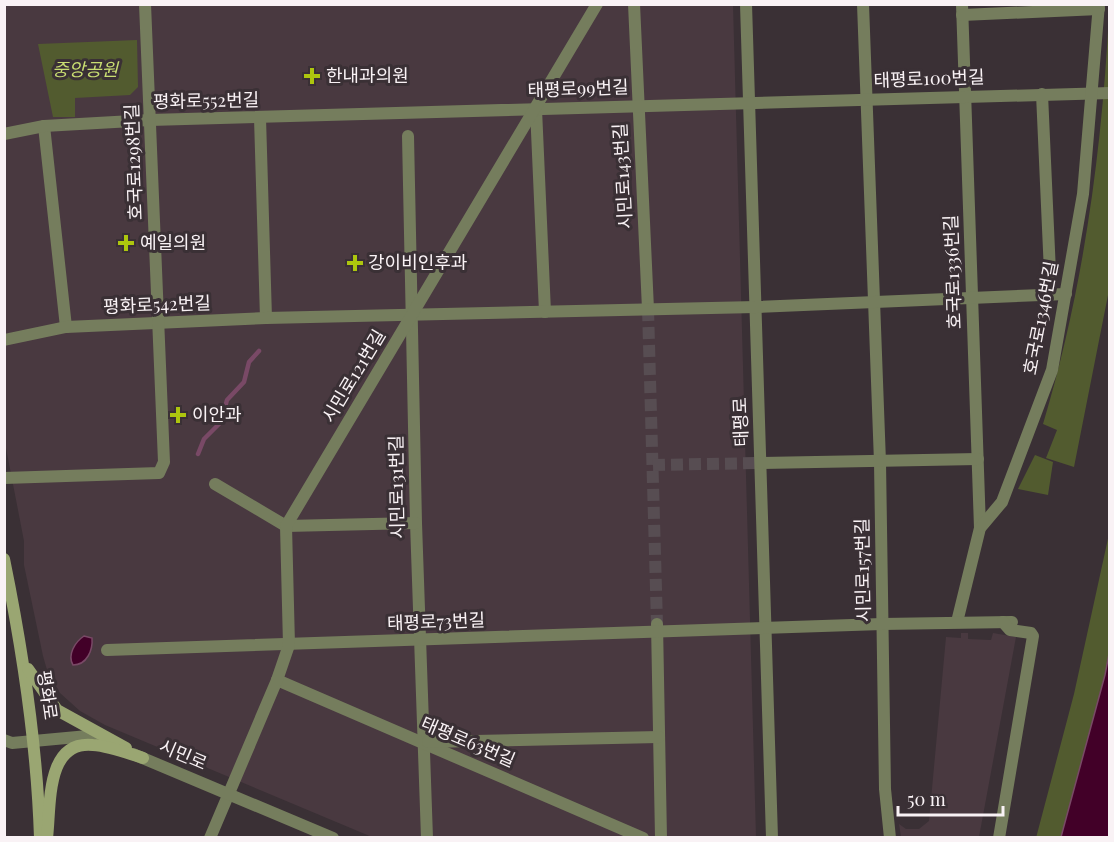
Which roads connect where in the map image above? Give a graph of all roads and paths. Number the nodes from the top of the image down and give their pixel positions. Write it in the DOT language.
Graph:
graph roads {
  1 [pos="145,4"];
  2 [pos="597,4"];
  3 [pos="634,4"];
  4 [pos="746,4"];
  5 [pos="863,4"];
  6 [pos="1099,7"];
  7 [pos="962,10"];
  8 [pos="1093,92"];
  9 [pos="1110,93"];
  10 [pos="1042,94"];
  11 [pos="965,96"];
  12 [pos="866,99"];
  13 [pos="749,102"];
  14 [pos="638,105"];
  15 [pos="536,108"];
  16 [pos="408,112"];
  17 [pos="260,118"];
  18 [pos="150,120"];
  19 [pos="44,126"];
  20 [pos="4,134"];
  21 [pos="408,136"];
  22 [pos="1066,294"];
  23 [pos="1051,295"];
  24 [pos="972,298"];
  25 [pos="873,302"];
  26 [pos="756,307"];
  27 [pos="648,309"];
  28 [pos="545,312"];
  29 [pos="411,315"];
  30 [pos="266,318"];
  31 [pos="159,323"];
  32 [pos="66,327"];
  33 [pos="4,340"];
  34 [pos="978,459"];
  35 [pos="880,462"];
  36 [pos="760,463"];
  37 [pos="4,478"];
  38 [pos="215,484"];
  39 [pos="416,523"];
  40 [pos="286,526"];
  41 [pos="980,528"];
  42 [pos="4,559"];
  43 [pos="957,622"];
  44 [pos="882,624"];
  45 [pos="658,628"];
  46 [pos="766,629"];
  47 [pos="420,641"];
  48 [pos="289,645"];
  49 [pos="107,650"];
  50 [pos="25,663"];
  51 [pos="277,680"];
  52 [pos="659,737"];
  53 [pos="35,741"];
  54 [pos="424,742"];
  55 [pos="7,744"];
  56 [pos="143,758"];
  57 [pos="228,793"];
  58 [pos="40,837"];
  59 [pos="47,837"];
  60 [pos="210,837"];
  61 [pos="333,837"];
  62 [pos="427,837"];
  63 [pos="643,837"];
  64 [pos="662,837"];
  65 [pos="772,837"];
  66 [pos="890,837"];
  67 [pos="999,837"];
  1 -- 18 [label="street, 호국로1298번길"];
  2 -- 15 [label="street, 시민로121번길"];
  3 -- 14 [label="street, 시민로143번길"];
  4 -- 13 [label="street, 태평로"];
  5 -- 12 [label="street, 시민로157번길"];
  6 -- 7 [label="street, 호국로1336번길"];
  6 -- 8 [label="street, 호국로1346번길"];
  7 -- 11 [label="street, 호국로1336번길"];
  8 -- 9 [label="street, 태평로100번길"];
  8 -- 10 [label="street, 태평로100번길"];
  8 -- 22 [label="street, 호국로1346번길"];
  10 -- 11 [label="street, 태평로100번길"];
  10 -- 23 [label="street"];
  11 -- 12 [label="street, 태평로100번길"];
  11 -- 24 [label="street, 호국로1336번길"];
  12 -- 13 [label="street, 태평로100번길"];
  12 -- 25 [label="street, 시민로157번길"];
  13 -- 14 [label="street, 태평로99번길"];
  13 -- 26 [label="street, 태평로"];
  14 -- 15 [label="street, 태평로99번길"];
  14 -- 27 [label="street, 시민로143번길"];
  15 -- 16 [label="street, 태평로99번길"];
  15 -- 28 [label="street"];
  15 -- 29 [label="street, 시민로121번길"];
  16 -- 17 [label="street, 평화로552번길"];
  17 -- 18 [label="street, 평화로552번길"];
  17 -- 30 [label="street"];
  18 -- 19 [label="street, 평화로552번길"];
  18 -- 31 [label="street, 호국로1298번길"];
  19 -- 20 [label="street, 평화로552번길"];
  19 -- 32 [label="street"];
  21 -- 29 [label="street, 시민로131번길"];
  22 -- 23 [label="street, 평화로542번길"];
  22 -- 41 [label="street, 호국로1346번길"];
  23 -- 24 [label="street, 평화로542번길"];
  24 -- 25 [label="street, 평화로542번길"];
  24 -- 34 [label="street, 호국로1336번길"];
  25 -- 26 [label="street, 평화로542번길"];
  25 -- 35 [label="street, 시민로157번길"];
  26 -- 27 [label="street, 평화로542번길"];
  26 -- 36 [label="street, 태평로"];
  27 -- 28 [label="street, 평화로542번길"];
  28 -- 29 [label="street, 평화로542번길"];
  29 -- 30 [label="street, 평화로542번길"];
  29 -- 39 [label="street, 시민로131번길"];
  29 -- 40 [label="street, 시민로121번길"];
  30 -- 31 [label="street, 평화로542번길"];
  31 -- 32 [label="street, 평화로542번길"];
  31 -- 37 [label="street, 호국로1298번길"];
  32 -- 33 [label="street, 평화로542번길"];
  34 -- 35 [label="street"];
  34 -- 41 [label="street, 호국로1336번길"];
  35 -- 36 [label="street"];
  35 -- 44 [label="street, 시민로157번길"];
  36 -- 46 [label="street, 태평로"];
  38 -- 40 [label="street"];
  39 -- 40 [label="street"];
  39 -- 47 [label="street, 시민로131번길"];
  40 -- 48 [label="street"];
  41 -- 43 [label="street, 호국로1346번길"];
  42 -- 50 [label="main road, 평화로"];
  43 -- 44 [label="street, 태평로73번길"];
  43 -- 67 [label="street, 태평로73번길"];
  44 -- 46 [label="street, 태평로73번길"];
  44 -- 66 [label="street, 시민로157번길"];
  45 -- 46 [label="street, 태평로73번길"];
  45 -- 47 [label="street, 태평로73번길"];
  45 -- 52 [label="street"];
  46 -- 65 [label="street, 태평로"];
  47 -- 48 [label="street, 태평로73번길"];
  47 -- 54 [label="street, 시민로131번길"];
  48 -- 49 [label="street, 태평로73번길"];
  48 -- 51 [label="street"];
  50 -- 53 [label="main road, 평화로"];
  50 -- 56 [label="main road"];
  51 -- 54 [label="street, 태평로63번길"];
  51 -- 57 [label="street"];
  52 -- 54 [label="street"];
  52 -- 64 [label="street"];
  53 -- 55 [label="street, 시민로"];
  53 -- 56 [label="street, 시민로"];
  53 -- 58 [label="main road, 평화로"];
  54 -- 62 [label="street, 시민로131번길"];
  54 -- 63 [label="street, 태평로63번길"];
  56 -- 57 [label="street, 시민로"];
  56 -- 59 [label="main road"];
  57 -- 60 [label="street"];
  57 -- 61 [label="street, 시민로"];
}
